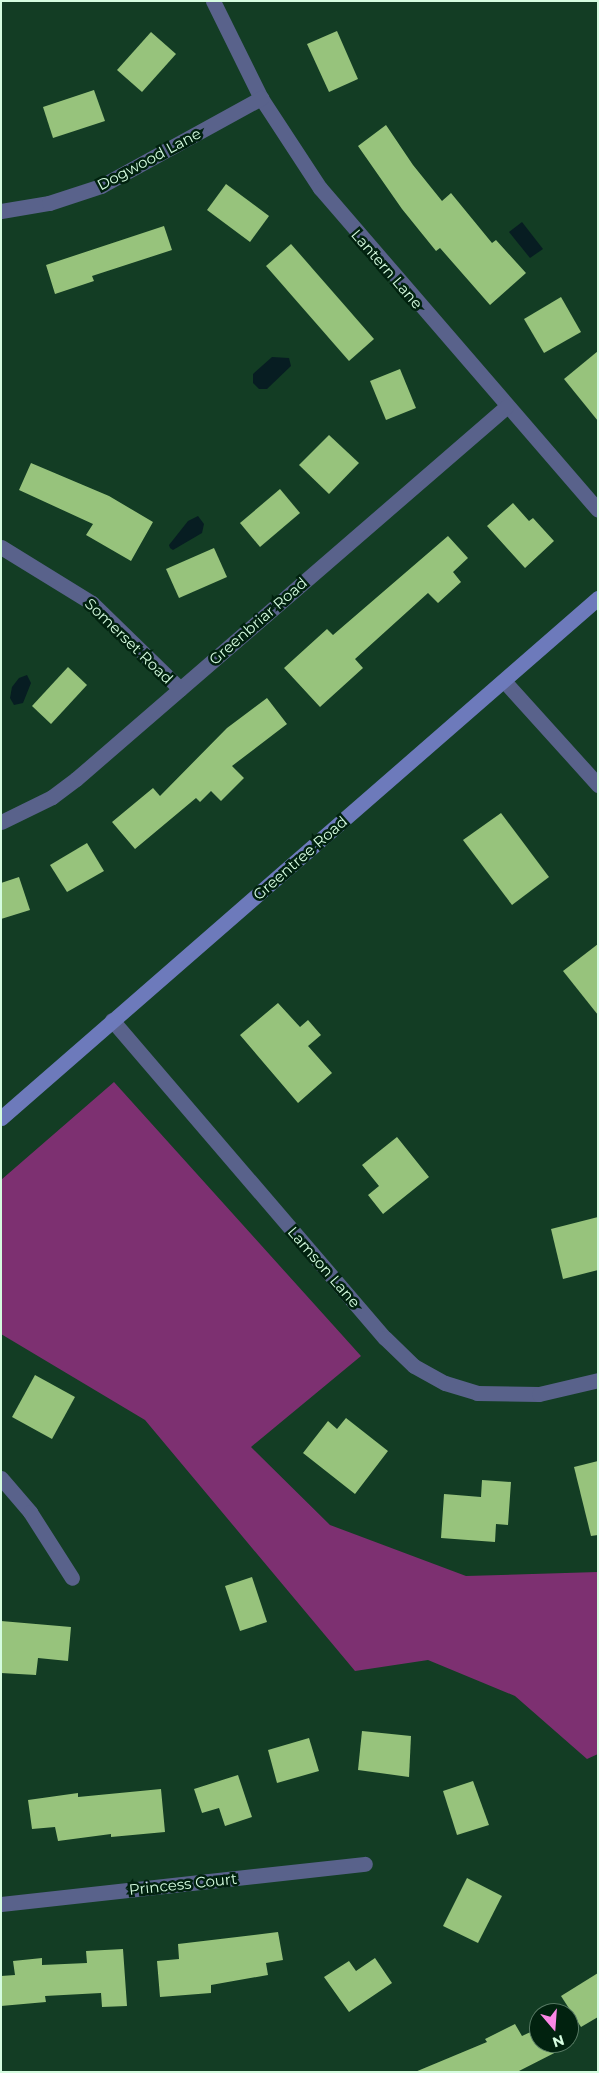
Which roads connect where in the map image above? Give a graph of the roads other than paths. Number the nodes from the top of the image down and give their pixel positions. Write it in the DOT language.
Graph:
graph roads {
  1 [pos="214,1"];
  2 [pos="261,98"];
  3 [pos="1,211"];
  4 [pos="506,407"];
  5 [pos="598,510"];
  6 [pos="1,547"];
  7 [pos="598,598"];
  8 [pos="505,682"];
  9 [pos="180,689"];
  10 [pos="598,785"];
  11 [pos="1,822"];
  12 [pos="112,1020"];
  13 [pos="1,1118"];
  14 [pos="598,1380"];
  15 [pos="1,1478"];
  16 [pos="72,1578"];
  17 [pos="365,1864"];
  18 [pos="1,1904"];
  1 -- 2 [label="street, Lantern Lane"];
  2 -- 3 [label="street, Dogwood Lane"];
  2 -- 4 [label="street, Lantern Lane"];
  4 -- 5 [label="street, Lantern Lane"];
  4 -- 9 [label="street, Greenbriar Road"];
  6 -- 9 [label="street, Somerset Road"];
  7 -- 8 [label="street, Greentree Road"];
  8 -- 10 [label="street"];
  8 -- 12 [label="street, Greentree Road"];
  9 -- 11 [label="street, Greenbriar Road"];
  12 -- 13 [label="street, Greentree Road"];
  12 -- 14 [label="street, Lamson Lane"];
  15 -- 16 [label="street"];
  17 -- 18 [label="street, Princess Court"];
}
